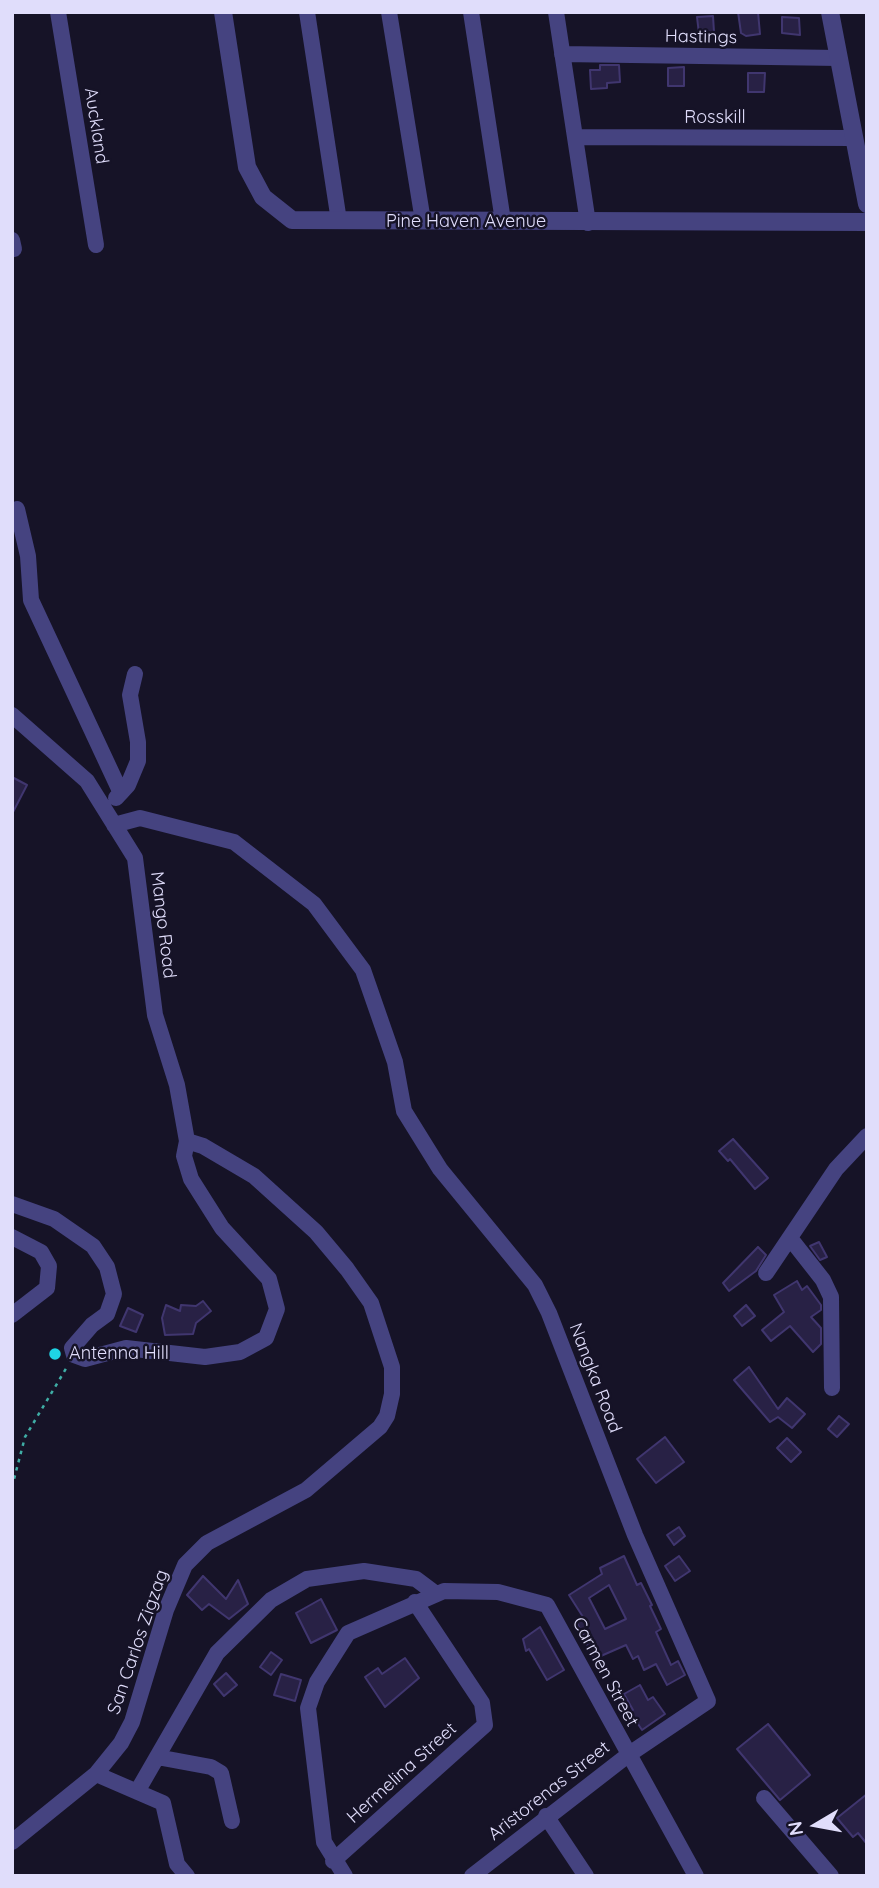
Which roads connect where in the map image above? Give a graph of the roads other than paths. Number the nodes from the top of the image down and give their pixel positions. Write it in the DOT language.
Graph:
graph roads {
  1 [pos="58,12"];
  2 [pos="223,12"];
  3 [pos="307,12"];
  4 [pos="389,12"];
  5 [pos="471,12"];
  6 [pos="556,12"];
  7 [pos="830,12"];
  8 [pos="562,54"];
  9 [pos="839,58"];
  10 [pos="576,137"];
  11 [pos="853,138"];
  12 [pos="867,204"];
  13 [pos="423,221"];
  14 [pos="503,221"];
  15 [pos="339,222"];
  16 [pos="867,222"];
  17 [pos="588,223"];
  18 [pos="96,245"];
  19 [pos="17,509"];
  20 [pos="135,674"];
  21 [pos="12,715"];
  22 [pos="121,793"];
  23 [pos="104,810"];
  24 [pos="114,825"];
  25 [pos="867,1136"];
  26 [pos="187,1141"];
  27 [pos="12,1204"];
  28 [pos="12,1237"];
  29 [pos="790,1238"];
  30 [pos="766,1273"];
  31 [pos="12,1315"];
  32 [pos="832,1388"];
  33 [pos="436,1594"];
  34 [pos="415,1602"];
  35 [pos="701,1688"];
  36 [pos="628,1755"];
  37 [pos="157,1758"];
  38 [pos="96,1774"];
  39 [pos="138,1790"];
  40 [pos="764,1798"];
  41 [pos="546,1816"];
  42 [pos="12,1821"];
  43 [pos="232,1821"];
  44 [pos="27,1830"];
  45 [pos="12,1842"];
  46 [pos="333,1861"];
  47 [pos="187,1876"];
  48 [pos="345,1876"];
  49 [pos="472,1876"];
  50 [pos="586,1876"];
  51 [pos="696,1876"];
  52 [pos="831,1876"];
  1 -- 18 [label="street, Auckland"];
  2 -- 15 [label="street, Pine Haven Avenue"];
  3 -- 15 [label="street"];
  4 -- 13 [label="street"];
  5 -- 14 [label="street"];
  6 -- 8 [label="street"];
  7 -- 9 [label="street"];
  8 -- 9 [label="street, Hastings"];
  8 -- 10 [label="street"];
  9 -- 11 [label="street"];
  10 -- 11 [label="street, Rosskill"];
  10 -- 17 [label="street"];
  11 -- 12 [label="street"];
  13 -- 14 [label="street, Pine Haven Avenue"];
  13 -- 15 [label="street, Pine Haven Avenue"];
  14 -- 17 [label="street, Pine Haven Avenue"];
  16 -- 17 [label="street, Pine Haven Avenue"];
  19 -- 22 [label="street"];
  20 -- 22 [label="street"];
  21 -- 23 [label="street, Mango Road"];
  22 -- 23 [label="street"];
  23 -- 24 [label="street, Mango Road"];
  24 -- 26 [label="street, Mango Road"];
  24 -- 35 [label="street, Nangka Road"];
  25 -- 29 [label="street"];
  26 -- 27 [label="street"];
  26 -- 38 [label="street, San Carlos Zigzag"];
  28 -- 31 [label="street"];
  29 -- 30 [label="street"];
  29 -- 32 [label="street"];
  33 -- 34 [label="street, Carmen Street"];
  33 -- 36 [label="street, Carmen Street"];
  33 -- 37 [label="street"];
  34 -- 46 [label="street, Carmen Street"];
  34 -- 46 [label="street, Hermelina Street"];
  35 -- 36 [label="street, Aristorenas Street"];
  36 -- 41 [label="street, Aristorenas Street"];
  36 -- 51 [label="street, Carmen Street"];
  37 -- 39 [label="street"];
  37 -- 43 [label="street"];
  38 -- 39 [label="street"];
  38 -- 44 [label="street, San Carlos Zigzag"];
  39 -- 47 [label="street"];
  40 -- 52 [label="street"];
  41 -- 49 [label="street, Aristorenas Street"];
  41 -- 50 [label="street"];
  42 -- 44 [label="street"];
  44 -- 45 [label="street, San Carlos Zigzag"];
  46 -- 48 [label="street, Carmen Street"];
}
